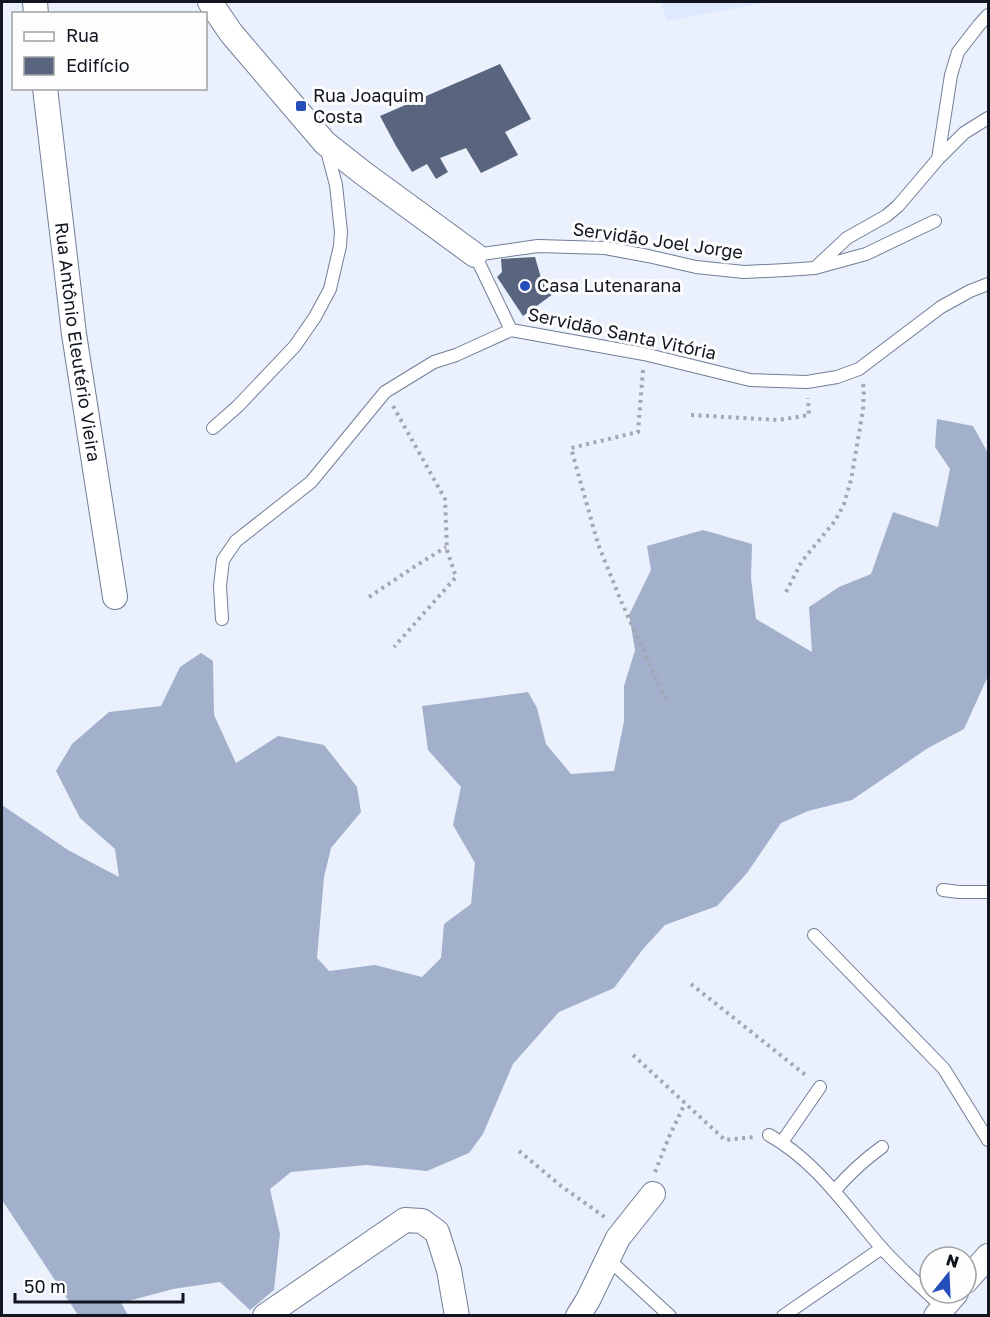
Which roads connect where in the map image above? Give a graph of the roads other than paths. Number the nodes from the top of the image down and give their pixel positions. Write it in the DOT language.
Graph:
graph roads {
  1 [pos="210,2"];
  2 [pos="988,15"];
  3 [pos="45,90"];
  4 [pos="988,118"];
  5 [pos="325,143"];
  6 [pos="938,159"];
  7 [pos="934,221"];
  8 [pos="475,255"];
  9 [pos="815,268"];
  10 [pos="988,284"];
  11 [pos="511,330"];
  12 [pos="213,428"];
  13 [pos="115,597"];
  14 [pos="222,619"];
  15 [pos="943,890"];
  16 [pos="988,892"];
  17 [pos="814,935"];
  18 [pos="820,1087"];
  19 [pos="770,1135"];
  20 [pos="988,1140"];
  21 [pos="782,1142"];
  22 [pos="882,1148"];
  23 [pos="834,1190"];
  24 [pos="653,1194"];
  25 [pos="882,1248"];
  26 [pos="988,1256"];
  27 [pos="607,1258"];
  28 [pos="978,1267"];
  29 [pos="918,1281"];
  30 [pos="265,1316"];
  31 [pos="457,1316"];
  32 [pos="579,1316"];
  33 [pos="670,1316"];
  34 [pos="783,1316"];
  1 -- 5 [label="street"];
  2 -- 6 [label="lane"];
  3 -- 13 [label="street, Rua Antônio Eleutério Vieira"];
  4 -- 6 [label="lane"];
  5 -- 8 [label="street"];
  5 -- 12 [label="lane"];
  6 -- 9 [label="lane"];
  7 -- 9 [label="lane, Servidão Joel Jorge"];
  8 -- 9 [label="lane, Servidão Joel Jorge"];
  8 -- 11 [label="lane"];
  10 -- 11 [label="lane, Servidão Santa Vitória"];
  11 -- 14 [label="lane, Servidão Santa Vitória"];
  15 -- 16 [label="lane"];
  17 -- 20 [label="lane"];
  18 -- 21 [label="lane"];
  19 -- 21 [label="lane"];
  21 -- 23 [label="lane"];
  22 -- 23 [label="lane"];
  23 -- 25 [label="lane"];
  24 -- 27 [label="street"];
  25 -- 29 [label="lane"];
  25 -- 34 [label="lane"];
  26 -- 28 [label="street"];
  27 -- 32 [label="street"];
  27 -- 33 [label="lane"];
  30 -- 31 [label="street"];
}
